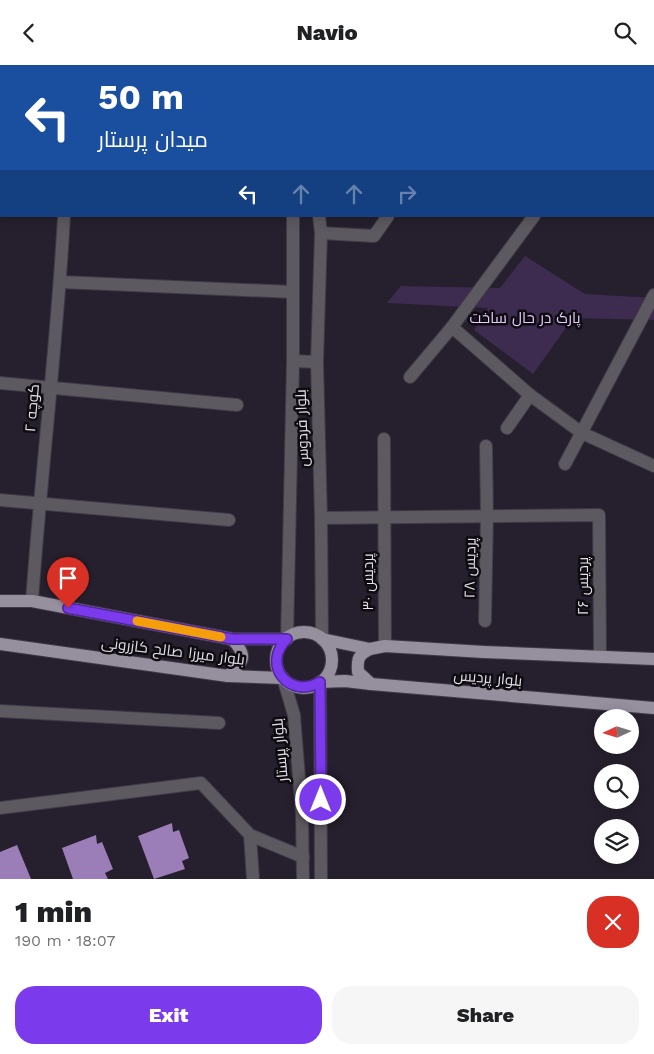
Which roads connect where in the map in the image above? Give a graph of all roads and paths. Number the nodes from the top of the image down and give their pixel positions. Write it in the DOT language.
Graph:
graph roads {
  1 [pos="64,217"];
  2 [pos="293,217"];
  3 [pos="319,217"];
  4 [pos="387,217"];
  5 [pos="533,217"];
  6 [pos="320,233"];
  7 [pos="61,282"];
  8 [pos="293,292"];
  9 [pos="654,295"];
  10 [pos="452,327"];
  11 [pos="293,361"];
  12 [pos="317,362"];
  13 [pos="410,377"];
  14 [pos="0,383"];
  15 [pos="50,388"];
  16 [pos="530,395"];
  17 [pos="237,405"];
  18 [pos="507,427"];
  19 [pos="582,433"];
  20 [pos="384,439"];
  21 [pos="486,446"];
  22 [pos="565,464"];
  23 [pos="654,466"];
  24 [pos="0,500"];
  25 [pos="39,504"];
  26 [pos="487,516"];
  27 [pos="385,518"];
  28 [pos="321,519"];
  29 [pos="229,520"];
  30 [pos="0,601"];
  31 [pos="32,601"];
  32 [pos="485,621"];
  33 [pos="232,639"];
  34 [pos="287,639"];
  35 [pos="322,639"];
  36 [pos="0,644"];
  37 [pos="385,645"];
  38 [pos="370,649"];
  39 [pos="600,657"];
  40 [pos="654,659"];
  41 [pos="228,676"];
  42 [pos="284,679"];
  43 [pos="320,682"];
  44 [pos="371,684"];
  45 [pos="654,708"];
  46 [pos="0,711"];
  47 [pos="219,723"];
  48 [pos="0,809"];
  49 [pos="250,835"];
  50 [pos="303,857"];
  51 [pos="254,879"];
  52 [pos="303,879"];
  53 [pos="321,879"];
  1 -- 7 [label="street, کوچه ۲"];
  2 -- 8 [label="street, بلوار فردوس"];
  3 -- 6 [label="street, بلوار فردوس"];
  4 -- 6 [label="street"];
  5 -- 10 [label="street"];
  6 -- 12 [label="street, بلوار فردوس"];
  7 -- 8 [label="street"];
  7 -- 15 [label="street, کوچه ۲"];
  8 -- 11 [label="street, بلوار فردوس"];
  9 -- 19 [label="street"];
  10 -- 13 [label="street"];
  10 -- 16 [label="street"];
  11 -- 12 [label="street"];
  11 -- 34 [label="street, بلوار فردوس"];
  12 -- 28 [label="street, بلوار فردوس"];
  14 -- 15 [label="street"];
  15 -- 17 [label="street"];
  15 -- 25 [label="street, کوچه ۲"];
  16 -- 18 [label="street"];
  16 -- 19 [label="street"];
  19 -- 22 [label="street"];
  19 -- 23 [label="street"];
  20 -- 27 [label="street, پردیس ۳۰"];
  21 -- 26 [label="street, پردیس ۲۸"];
  24 -- 25 [label="street"];
  25 -- 29 [label="street"];
  25 -- 31 [label="street, کوچه ۲"];
  26 -- 27 [label="street"];
  26 -- 32 [label="street, پردیس ۲۸"];
  26 -- 39 [label="street, پردیس ۲۶"];
  27 -- 28 [label="street"];
  27 -- 37 [label="street, پردیس ۳۰"];
  28 -- 35 [label="street, بلوار فردوس"];
  30 -- 31 [label="main road, بلوار میرزا صالح کازرونی"];
  31 -- 33 [label="main road, بلوار میرزا صالح کازرونی"];
  33 -- 34 [label="main road, بلوار میرزا صالح کازرونی"];
  33 -- 41 [label="main road"];
  34 -- 35 [label="main road"];
  34 -- 42 [label="main road"];
  35 -- 38 [label="main road, بلوار پردیس"];
  35 -- 43 [label="main road"];
  36 -- 41 [label="main road, بلوار میرزا صالح کازرونی"];
  37 -- 38 [label="main road, بلوار پردیس"];
  37 -- 39 [label="main road, بلوار پردیس"];
  38 -- 44 [label="main road"];
  39 -- 40 [label="main road, بلوار پردیس"];
  41 -- 42 [label="main road, بلوار میرزا صالح کازرونی"];
  42 -- 43 [label="main road"];
  42 -- 50 [label="street, بلوار پرستار"];
  43 -- 44 [label="main road, بلوار پردیس"];
  43 -- 53 [label="street"];
  44 -- 45 [label="main road, بلوار پردیس"];
  46 -- 47 [label="street"];
  48 -- 49 [label="street"];
  49 -- 50 [label="street"];
  49 -- 51 [label="street"];
  50 -- 52 [label="street, بلوار پرستار"];
}
